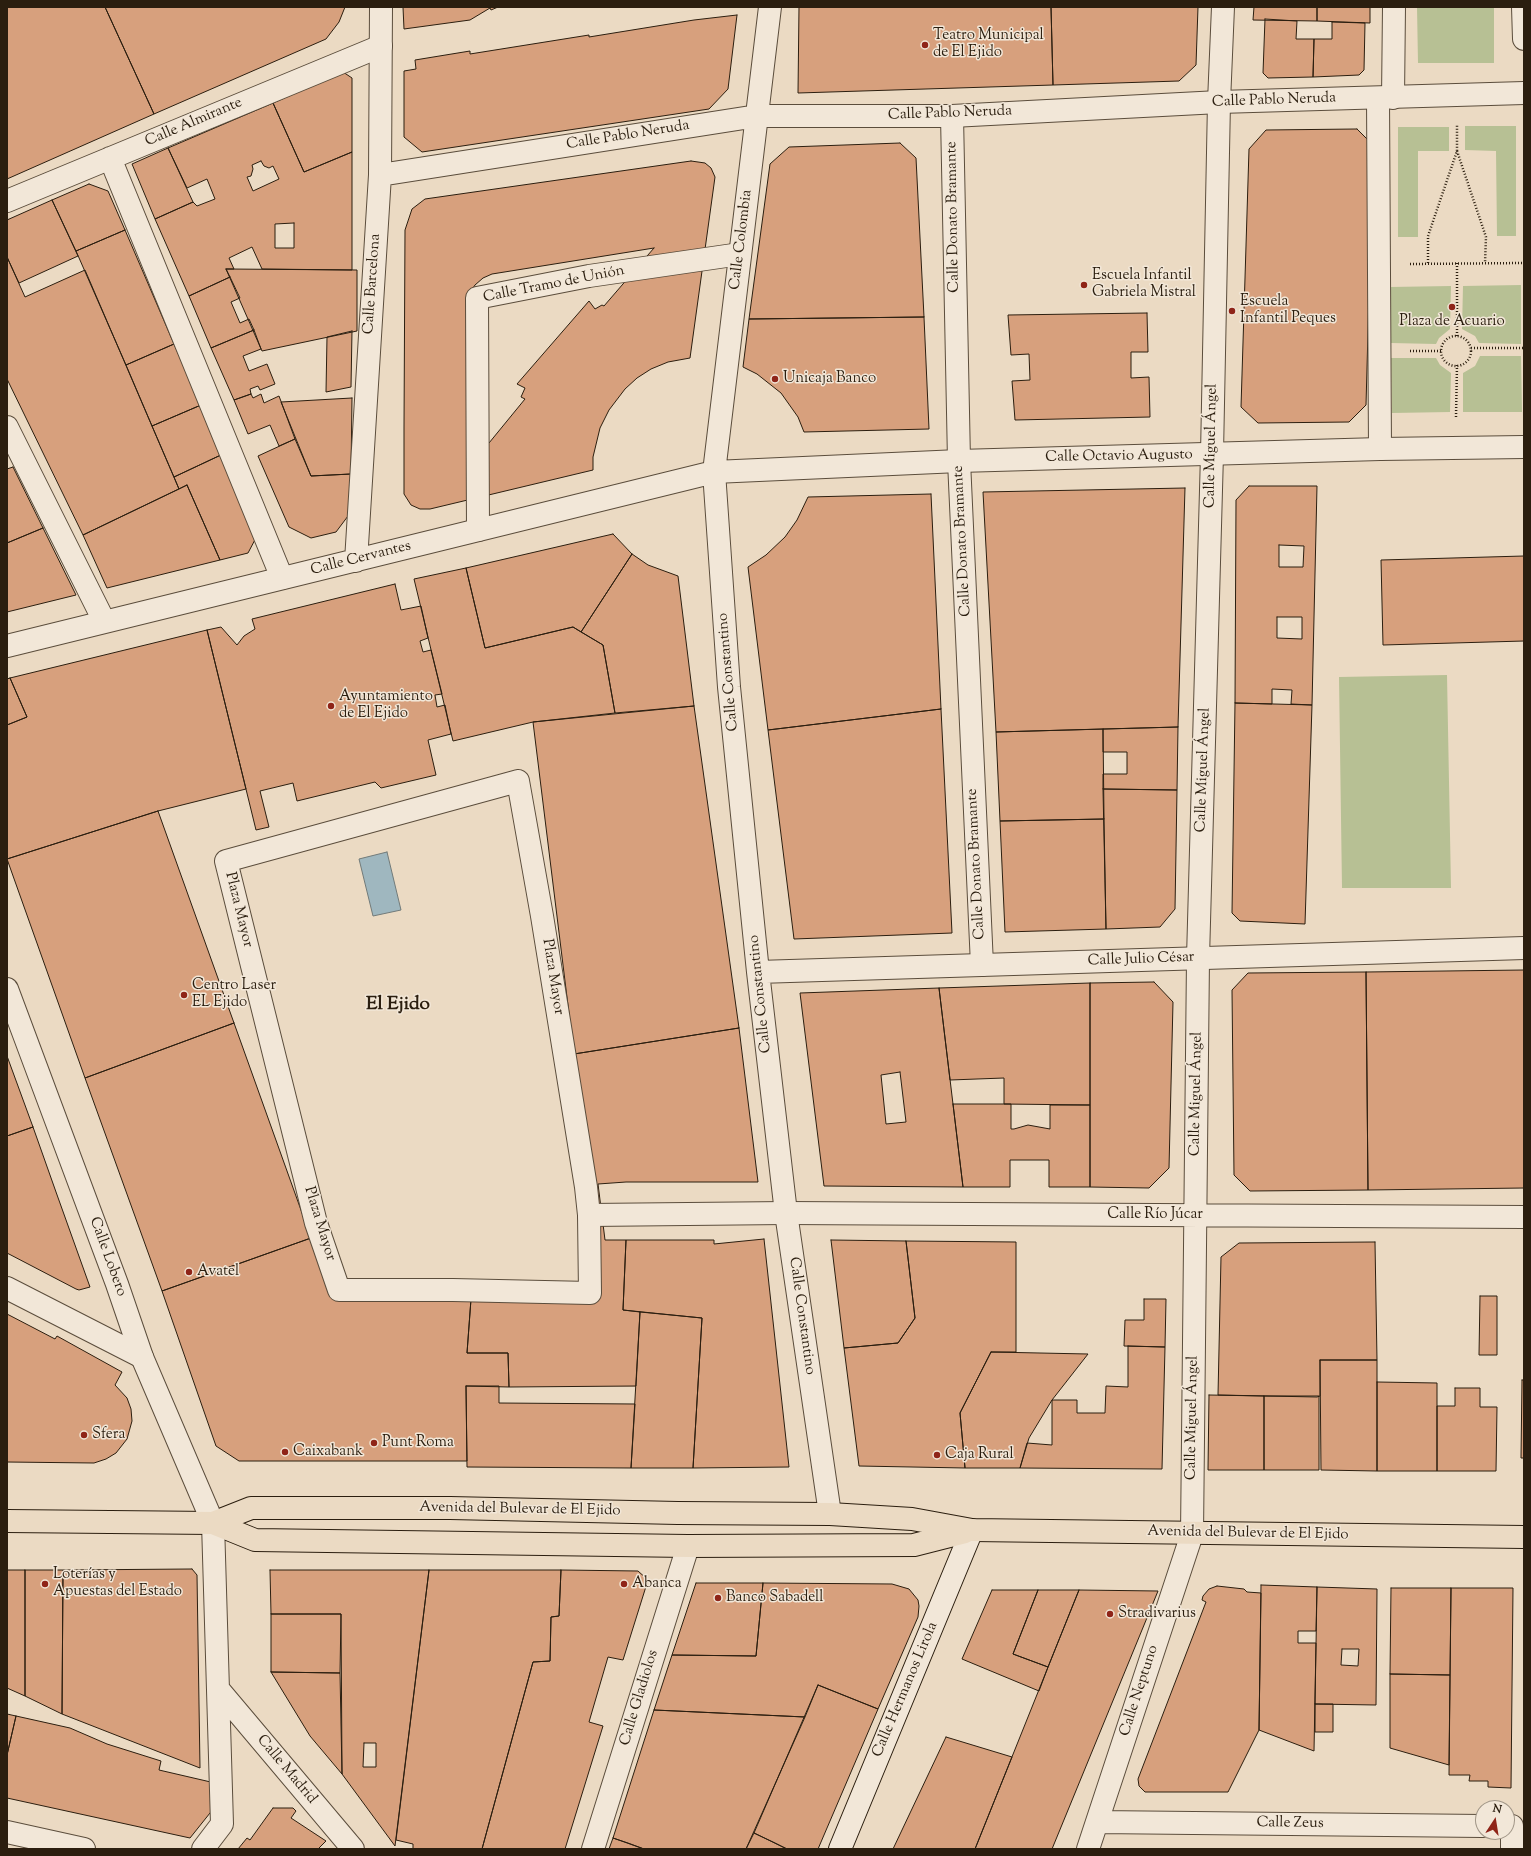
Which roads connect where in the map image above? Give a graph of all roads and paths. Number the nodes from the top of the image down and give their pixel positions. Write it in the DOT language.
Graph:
graph roads {
  1 [pos="381,7"];
  2 [pos="770,7"];
  3 [pos="1222,7"];
  4 [pos="1394,7"];
  5 [pos="1523,7"];
  6 [pos="1524,39"];
  7 [pos="381,46"];
  8 [pos="1524,93"];
  9 [pos="1386,98"];
  10 [pos="1219,102"];
  11 [pos="757,116"];
  12 [pos="952,116"];
  13 [pos="1458,120"];
  14 [pos="1457,151"];
  15 [pos="110,158"];
  16 [pos="380,175"];
  17 [pos="7,201"];
  18 [pos="740,254"];
  19 [pos="1428,263"];
  20 [pos="1457,263"];
  21 [pos="1486,263"];
  22 [pos="1524,263"];
  23 [pos="1379,264"];
  24 [pos="1456,336"];
  25 [pos="1471,348"];
  26 [pos="1524,348"];
  27 [pos="1457,365"];
  28 [pos="1456,423"];
  29 [pos="7,427"];
  30 [pos="1524,447"];
  31 [pos="1380,449"];
  32 [pos="1212,454"];
  33 [pos="959,461"];
  34 [pos="714,472"];
  35 [pos="478,530"];
  36 [pos="356,561"];
  37 [pos="282,578"];
  38 [pos="104,622"];
  39 [pos="7,646"];
  40 [pos="1524,948"];
  41 [pos="1198,958"];
  42 [pos="982,965"];
  43 [pos="758,972"];
  44 [pos="7,989"];
  45 [pos="786,1213"];
  46 [pos="589,1215"];
  47 [pos="1196,1215"];
  48 [pos="1524,1217"];
  49 [pos="7,1288"];
  50 [pos="142,1357"];
  51 [pos="830,1514"];
  52 [pos="7,1521"];
  53 [pos="213,1523"];
  54 [pos="972,1530"];
  55 [pos="1192,1534"];
  56 [pos="1524,1537"];
  57 [pos="728,1545"];
  58 [pos="688,1546"];
  59 [pos="219,1690"];
  60 [pos="1097,1822"];
  61 [pos="1475,1826"];
  62 [pos="7,1832"];
  63 [pos="84,1849"];
  64 [pos="203,1849"];
  65 [pos="353,1849"];
  66 [pos="593,1849"];
  67 [pos="840,1849"];
  68 [pos="1088,1849"];
  1 -- 7 [label="street, Calle Barcelona"];
  2 -- 11 [label="street, Calle Colombia"];
  3 -- 10 [label="street, Calle Miguel Ángel"];
  4 -- 9 [label="street"];
  5 -- 6 [label="street"];
  7 -- 15 [label="street, Calle Almirante"];
  7 -- 16 [label="street, Calle Barcelona"];
  8 -- 9 [label="street, Calle Pablo Neruda"];
  9 -- 10 [label="street, Calle Pablo Neruda"];
  9 -- 23 [label="street"];
  10 -- 12 [label="street, Calle Pablo Neruda"];
  10 -- 32 [label="street, Calle Miguel Ángel"];
  11 -- 12 [label="street, Calle Pablo Neruda"];
  11 -- 16 [label="street, Calle Pablo Neruda"];
  11 -- 18 [label="street, Calle Colombia"];
  12 -- 33 [label="street, Calle Donato Bramante"];
  13 -- 14 [label="path"];
  14 -- 19 [label="path"];
  14 -- 21 [label="path"];
  15 -- 17 [label="street, Calle Almirante"];
  15 -- 37 [label="street"];
  16 -- 36 [label="street, Calle Barcelona"];
  18 -- 34 [label="street, Calle Colombia"];
  18 -- 35 [label="street, Calle Tramo de Unión"];
  19 -- 20 [label="path"];
  19 -- 23 [label="path"];
  20 -- 21 [label="path"];
  20 -- 24 [label="path"];
  21 -- 22 [label="path"];
  23 -- 31 [label="street"];
  24 -- 25 [label="path"];
  24 -- 27 [label="path"];
  25 -- 26 [label="path"];
  25 -- 27 [label="path"];
  27 -- 28 [label="path"];
  29 -- 38 [label="street"];
  30 -- 31 [label="street, Calle Octavio Augusto"];
  31 -- 32 [label="street, Calle Octavio Augusto"];
  32 -- 33 [label="street, Calle Octavio Augusto"];
  32 -- 41 [label="street, Calle Miguel Ángel"];
  33 -- 34 [label="street, Calle Octavio Augusto"];
  33 -- 42 [label="street, Calle Donato Bramante"];
  34 -- 35 [label="street, Calle Cervantes"];
  34 -- 43 [label="street, Calle Constantino"];
  35 -- 36 [label="street, Calle Cervantes"];
  36 -- 37 [label="street, Calle Cervantes"];
  37 -- 38 [label="street, Calle Cervantes"];
  38 -- 39 [label="street, Calle Cervantes"];
  40 -- 41 [label="street, Calle Julio César"];
  41 -- 42 [label="street, Calle Julio César"];
  41 -- 47 [label="street, Calle Miguel Ángel"];
  42 -- 43 [label="street, Calle Julio César"];
  43 -- 45 [label="street, Calle Constantino"];
  44 -- 50 [label="street, Calle Lobero"];
  45 -- 46 [label="street"];
  45 -- 47 [label="street, Calle Río Júcar"];
  45 -- 51 [label="street, Calle Constantino"];
  46 -- 46 [label="street, Plaza Mayor"];
  47 -- 48 [label="street, Calle Río Júcar"];
  47 -- 55 [label="street, Calle Miguel Ángel"];
  49 -- 50 [label="street"];
  50 -- 53 [label="street, Calle Lobero"];
  51 -- 53 [label="main road, Avenida del Bulevar de El Ejido"];
  51 -- 54 [label="main road, Avenida del Bulevar de El Ejido"];
  51 -- 57 [label="main road, Avenida del Bulevar de El Ejido"];
  52 -- 53 [label="main road, Avenida del Bulevar de El Ejido"];
  53 -- 58 [label="main road, Avenida del Bulevar de El Ejido"];
  53 -- 59 [label="street"];
  54 -- 55 [label="main road, Avenida del Bulevar de El Ejido"];
  54 -- 57 [label="main road, Avenida del Bulevar de El Ejido"];
  54 -- 67 [label="street, Calle Hermanos Lirola"];
  55 -- 56 [label="main road, Avenida del Bulevar de El Ejido"];
  55 -- 60 [label="street, Calle Neptuno"];
  57 -- 58 [label="main road, Avenida del Bulevar de El Ejido"];
  58 -- 66 [label="street, Calle Gladiolos"];
  59 -- 64 [label="street"];
  59 -- 65 [label="street, Calle Madrid"];
  60 -- 61 [label="street, Calle Zeus"];
  60 -- 68 [label="street, Calle Neptuno"];
  62 -- 63 [label="street"];
}
